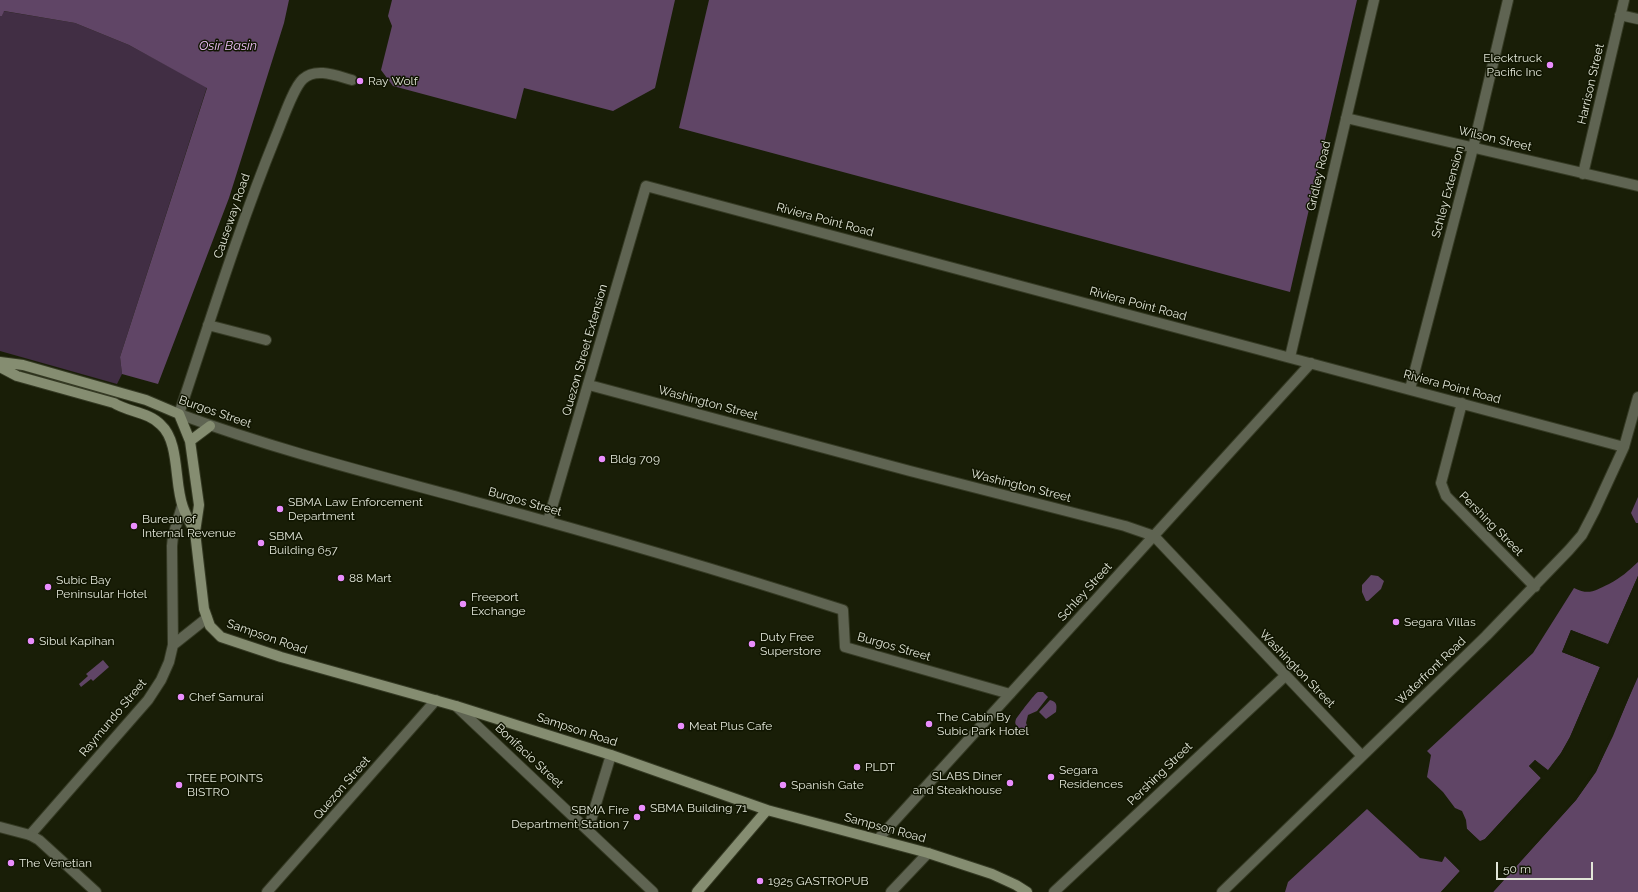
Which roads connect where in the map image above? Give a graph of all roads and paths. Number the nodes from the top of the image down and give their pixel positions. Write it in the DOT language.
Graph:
graph roads {
  1 [pos="1374,0"];
  2 [pos="1508,0"];
  3 [pos="1624,0"];
  4 [pos="1620,15"];
  5 [pos="1638,19"];
  6 [pos="352,80"];
  7 [pos="1346,118"];
  8 [pos="1474,148"];
  9 [pos="1583,174"];
  10 [pos="646,186"];
  11 [pos="1638,186"];
  12 [pos="208,325"];
  13 [pos="266,340"];
  14 [pos="1290,357"];
  15 [pos="0,362"];
  16 [pos="1311,363"];
  17 [pos="0,367"];
  18 [pos="588,385"];
  19 [pos="1410,389"];
  20 [pos="1638,397"];
  21 [pos="114,403"];
  22 [pos="1462,403"];
  23 [pos="179,414"];
  24 [pos="210,426"];
  25 [pos="190,441"];
  26 [pos="1624,447"];
  27 [pos="182,506"];
  28 [pos="548,521"];
  29 [pos="195,532"];
  30 [pos="1154,536"];
  31 [pos="1535,587"];
  32 [pos="206,618"];
  33 [pos="173,645"];
  34 [pos="1285,676"];
  35 [pos="1010,694"];
  36 [pos="436,700"];
  37 [pos="456,706"];
  38 [pos="611,755"];
  39 [pos="1362,756"];
  40 [pos="767,810"];
  41 [pos="0,827"];
  42 [pos="588,830"];
  43 [pos="30,835"];
  44 [pos="878,839"];
  45 [pos="928,853"];
  46 [pos="96,892"];
  47 [pos="267,892"];
  48 [pos="653,892"];
  49 [pos="697,892"];
  50 [pos="892,892"];
  51 [pos="1027,892"];
  52 [pos="1054,892"];
  53 [pos="1222,892"];
  1 -- 7 [label="street, Gridley Road"];
  2 -- 8 [label="street, Schley Extension"];
  3 -- 4 [label="street, Harrison Street"];
  4 -- 5 [label="street"];
  4 -- 9 [label="street, Harrison Street"];
  6 -- 12 [label="street, Causeway Road"];
  7 -- 8 [label="street, Wilson Street"];
  7 -- 14 [label="street, Gridley Road"];
  8 -- 9 [label="street, Wilson Street"];
  8 -- 19 [label="street, Schley Extension"];
  9 -- 11 [label="street, Wilson Street"];
  10 -- 14 [label="street, Riviera Point Road"];
  10 -- 18 [label="street, Quezon Street Extension"];
  12 -- 13 [label="street"];
  12 -- 23 [label="street, Causeway Road"];
  14 -- 16 [label="street, Riviera Point Road"];
  15 -- 23 [label="main road, Burgos Street"];
  16 -- 19 [label="street, Riviera Point Road"];
  16 -- 30 [label="street, Schley Street"];
  17 -- 21 [label="main road"];
  18 -- 28 [label="street, Quezon Street Extension"];
  18 -- 30 [label="street, Washington Street"];
  19 -- 22 [label="street, Riviera Point Road"];
  20 -- 26 [label="street, Waterfront Road"];
  21 -- 23 [label="main road"];
  21 -- 27 [label="main road, Sampson Road"];
  22 -- 26 [label="street, Riviera Point Road"];
  22 -- 31 [label="street, Pershing Street"];
  23 -- 24 [label="street, Burgos Street"];
  23 -- 25 [label="main road, Sampson Road"];
  24 -- 25 [label="main road"];
  24 -- 28 [label="street, Burgos Street"];
  25 -- 29 [label="main road, Sampson Road"];
  26 -- 31 [label="street, Waterfront Road"];
  27 -- 29 [label="main road, Sampson Road"];
  27 -- 33 [label="street, Raymundo Street"];
  28 -- 35 [label="street, Burgos Street"];
  29 -- 32 [label="main road, Sampson Road"];
  30 -- 34 [label="street, Washington Street"];
  30 -- 35 [label="street, Schley Street"];
  31 -- 39 [label="street, Waterfront Road"];
  32 -- 33 [label="street"];
  32 -- 36 [label="main road, Sampson Road"];
  33 -- 43 [label="street, Raymundo Street"];
  34 -- 39 [label="street, Washington Street"];
  34 -- 52 [label="street, Pershing Street"];
  35 -- 44 [label="street, Schley Street"];
  36 -- 37 [label="main road, Sampson Road"];
  36 -- 47 [label="street, Quezon Street"];
  37 -- 38 [label="main road, Sampson Road"];
  37 -- 42 [label="street, Bonifacio Street"];
  38 -- 40 [label="main road, Sampson Road"];
  38 -- 42 [label="street"];
  39 -- 53 [label="street, Waterfront Road"];
  40 -- 44 [label="main road, Sampson Road"];
  40 -- 49 [label="main road"];
  41 -- 43 [label="street"];
  42 -- 48 [label="street, Bonifacio Street"];
  43 -- 46 [label="street"];
  44 -- 45 [label="main road, Sampson Road"];
  45 -- 50 [label="street"];
  45 -- 51 [label="main road, Sampson Road"];
}
